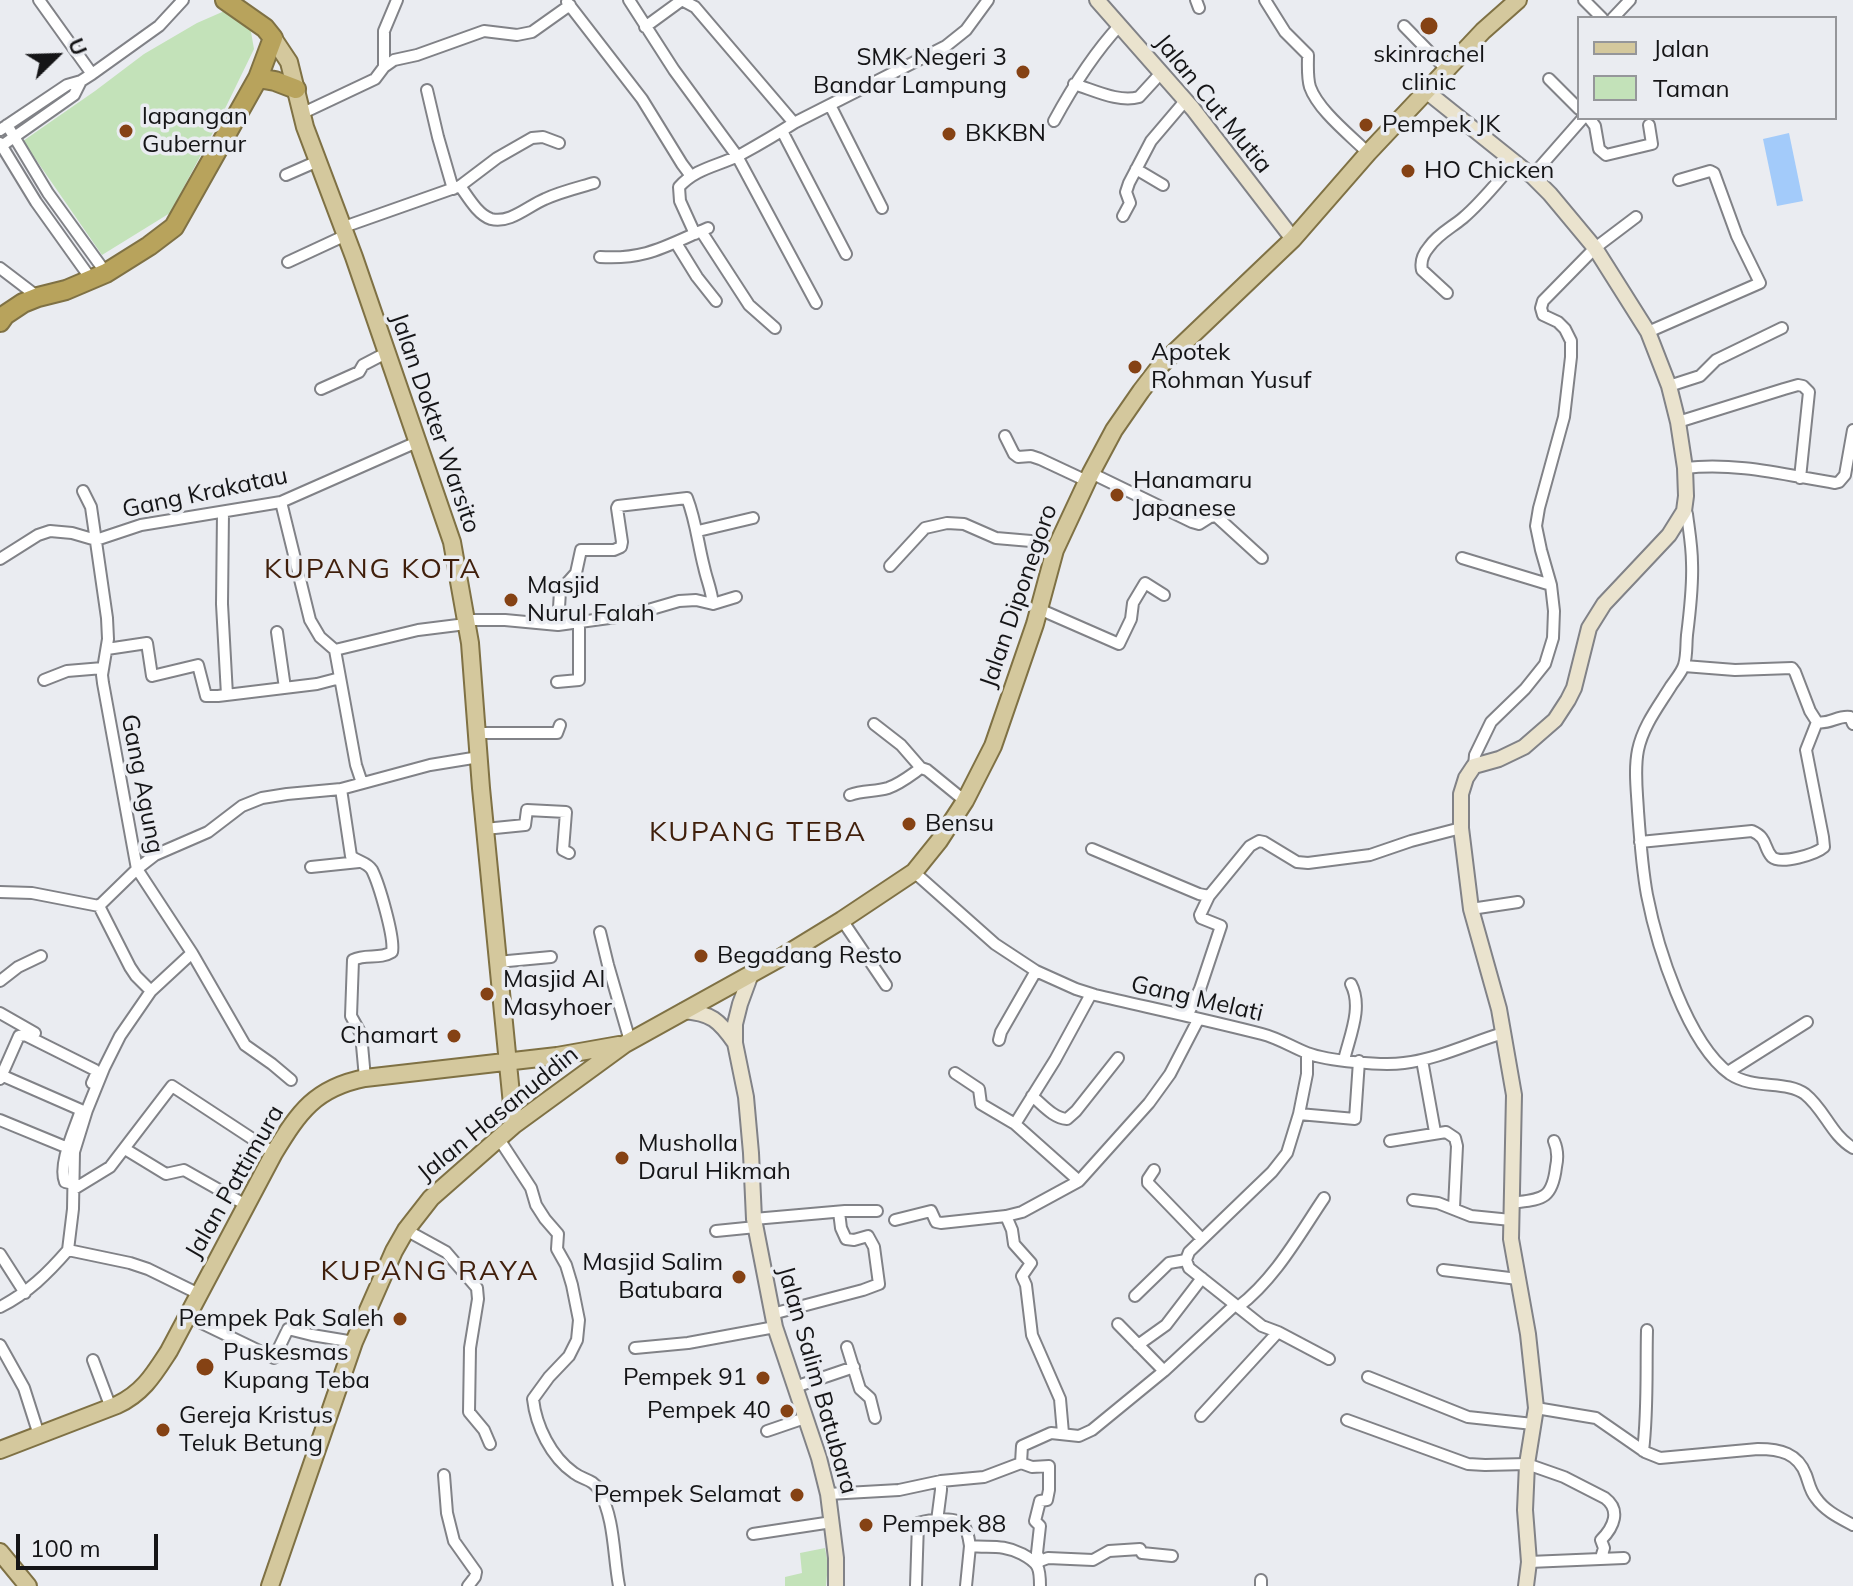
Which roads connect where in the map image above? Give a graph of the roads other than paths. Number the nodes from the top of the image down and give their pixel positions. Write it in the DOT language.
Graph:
graph roads {
  1 [pos="39,0"];
  2 [pos="183,0"];
  3 [pos="225,0"];
  4 [pos="397,0"];
  5 [pos="629,0"];
  6 [pos="682,0"];
  7 [pos="988,0"];
  8 [pos="1265,0"];
  9 [pos="1518,0"];
  10 [pos="1584,0"];
  11 [pos="1630,0"];
  12 [pos="1101,1"];
  13 [pos="568,3"];
  14 [pos="1600,16"];
  15 [pos="1615,16"];
  16 [pos="1120,25"];
  17 [pos="1404,26"];
  18 [pos="645,27"];
  19 [pos="273,38"];
  20 [pos="384,67"];
  21 [pos="1446,69"];
  22 [pos="1161,73"];
  23 [pos="92,74"];
  24 [pos="258,78"];
  25 [pos="1549,79"];
  26 [pos="81,81"];
  27 [pos="1074,84"];
  28 [pos="296,89"];
  29 [pos="427,90"];
  30 [pos="1426,91"];
  31 [pos="1185,101"];
  32 [pos="830,105"];
  33 [pos="1577,107"];
  34 [pos="303,113"];
  35 [pos="1581,120"];
  36 [pos="1590,120"];
  37 [pos="1054,121"];
  38 [pos="794,123"];
  39 [pos="1649,125"];
  40 [pos="3,128"];
  41 [pos="782,131"];
  42 [pos="14,137"];
  43 [pos="559,143"];
  44 [pos="1,146"];
  45 [pos="1368,153"];
  46 [pos="737,156"];
  47 [pos="318,161"];
  48 [pos="1515,162"];
  49 [pos="1136,169"];
  50 [pos="286,175"];
  51 [pos="691,176"];
  52 [pos="1532,176"];
  53 [pos="1679,180"];
  54 [pos="594,183"];
  55 [pos="1163,185"];
  56 [pos="456,188"];
  57 [pos="882,208"];
  58 [pos="1123,216"];
  59 [pos="1636,217"];
  60 [pos="701,231"];
  61 [pos="343,232"];
  62 [pos="1293,239"];
  63 [pos="676,243"];
  64 [pos="1595,248"];
  65 [pos="846,254"];
  66 [pos="600,257"];
  67 [pos="288,262"];
  68 [pos="0,268"];
  69 [pos="99,276"];
  70 [pos="1447,293"];
  71 [pos="38,297"];
  72 [pos="716,301"];
  73 [pos="816,303"];
  74 [pos="0,322"];
  75 [pos="775,328"];
  76 [pos="1782,328"];
  77 [pos="1648,332"];
  78 [pos="386,353"];
  79 [pos="1669,386"];
  80 [pos="321,389"];
  81 [pos="1678,422"];
  82 [pos="1853,430"];
  83 [pos="1005,436"];
  84 [pos="417,442"];
  85 [pos="1851,448"];
  86 [pos="1685,468"];
  87 [pos="1089,477"];
  88 [pos="1800,478"];
  89 [pos="83,491"];
  90 [pos="281,502"];
  91 [pos="1684,511"];
  92 [pos="223,512"];
  93 [pos="753,518"];
  94 [pos="698,531"];
  95 [pos="96,540"];
  96 [pos="1055,550"];
  97 [pos="1262,558"];
  98 [pos="1462,558"];
  99 [pos="0,559"];
  100 [pos="890,566"];
  101 [pos="1551,585"];
  102 [pos="1164,595"];
  103 [pos="736,597"];
  104 [pos="713,604"];
  105 [pos="1039,609"];
  106 [pos="466,622"];
  107 [pos="579,622"];
  108 [pos="558,625"];
  109 [pos="277,632"];
  110 [pos="107,649"];
  111 [pos="335,650"];
  112 [pos="1684,666"];
  113 [pos="103,668"];
  114 [pos="340,678"];
  115 [pos="44,680"];
  116 [pos="557,682"];
  117 [pos="285,688"];
  118 [pos="227,695"];
  119 [pos="1817,722"];
  120 [pos="874,724"];
  121 [pos="1853,724"];
  122 [pos="560,725"];
  123 [pos="477,733"];
  124 [pos="479,757"];
  125 [pos="1474,766"];
  126 [pos="921,768"];
  127 [pos="362,783"];
  128 [pos="341,789"];
  129 [pos="850,795"];
  130 [pos="965,801"];
  131 [pos="1461,828"];
  132 [pos="485,829"];
  133 [pos="1640,842"];
  134 [pos="1092,849"];
  135 [pos="569,853"];
  136 [pos="361,862"];
  137 [pos="311,867"];
  138 [pos="137,869"];
  139 [pos="914,872"];
  140 [pos="0,892"];
  141 [pos="1209,896"];
  142 [pos="1518,902"];
  143 [pos="99,906"];
  144 [pos="1471,909"];
  145 [pos="842,920"];
  146 [pos="600,932"];
  147 [pos="192,953"];
  148 [pos="41,956"];
  149 [pos="551,957"];
  150 [pos="497,962"];
  151 [pos="1036,971"];
  152 [pos="751,974"];
  153 [pos="0,981"];
  154 [pos="1351,984"];
  155 [pos="886,985"];
  156 [pos="151,991"];
  157 [pos="1091,994"];
  158 [pos="683,1011"];
  159 [pos="0,1013"];
  160 [pos="1193,1018"];
  161 [pos="1807,1022"];
  162 [pos="1503,1033"];
  163 [pos="999,1040"];
  164 [pos="628,1042"];
  165 [pos="735,1043"];
  166 [pos="1307,1053"];
  167 [pos="557,1056"];
  168 [pos="1118,1058"];
  169 [pos="1344,1060"];
  170 [pos="1422,1060"];
  171 [pos="1359,1061"];
  172 [pos="508,1062"];
  173 [pos="104,1068"];
  174 [pos="1728,1072"];
  175 [pos="955,1073"];
  176 [pos="1,1077"];
  177 [pos="365,1078"];
  178 [pos="578,1078"];
  179 [pos="291,1080"];
  180 [pos="1032,1096"];
  181 [pos="81,1110"];
  182 [pos="1299,1114"];
  183 [pos="0,1120"];
  184 [pos="1015,1124"];
  185 [pos="514,1125"];
  186 [pos="1435,1132"];
  187 [pos="499,1139"];
  188 [pos="1390,1141"];
  189 [pos="1554,1141"];
  190 [pos="68,1148"];
  191 [pos="1853,1148"];
  192 [pos="125,1149"];
  193 [pos="274,1153"];
  194 [pos="1154,1170"];
  195 [pos="1079,1181"];
  196 [pos="74,1187"];
  197 [pos="1324,1198"];
  198 [pos="1413,1200"];
  199 [pos="1511,1203"];
  200 [pos="246,1205"];
  201 [pos="1454,1208"];
  202 [pos="877,1211"];
  203 [pos="839,1212"];
  204 [pos="1006,1216"];
  205 [pos="895,1220"];
  206 [pos="1511,1220"];
  207 [pos="755,1223"];
  208 [pos="406,1230"];
  209 [pos="716,1231"];
  210 [pos="1202,1239"];
  211 [pos="68,1250"];
  212 [pos="0,1254"];
  213 [pos="1186,1260"];
  214 [pos="1443,1270"];
  215 [pos="1202,1278"];
  216 [pos="1518,1279"];
  217 [pos="25,1293"];
  218 [pos="199,1294"];
  219 [pos="1135,1296"];
  220 [pos="1236,1306"];
  221 [pos="0,1307"];
  222 [pos="187,1316"];
  223 [pos="774,1320"];
  224 [pos="1118,1324"];
  225 [pos="1647,1330"];
  226 [pos="1278,1332"];
  227 [pos="354,1342"];
  228 [pos="0,1345"];
  229 [pos="1138,1345"];
  230 [pos="847,1347"];
  231 [pos="635,1348"];
  232 [pos="1329,1359"];
  233 [pos="93,1360"];
  234 [pos="854,1367"];
  235 [pos="1164,1371"];
  236 [pos="1368,1377"];
  237 [pos="795,1387"];
  238 [pos="111,1408"];
  239 [pos="1536,1408"];
  240 [pos="1201,1416"];
  241 [pos="805,1418"];
  242 [pos="875,1418"];
  243 [pos="1347,1420"];
  244 [pos="1533,1424"];
  245 [pos="767,1431"];
  246 [pos="1063,1433"];
  247 [pos="39,1435"];
  248 [pos="490,1444"];
  249 [pos="0,1450"];
  250 [pos="1643,1451"];
  251 [pos="1021,1463"];
  252 [pos="1527,1464"];
  253 [pos="444,1475"];
  254 [pos="941,1481"];
  255 [pos="828,1494"];
  256 [pos="937,1521"];
  257 [pos="832,1522"];
  258 [pos="1853,1525"];
  259 [pos="753,1534"];
  260 [pos="970,1546"];
  261 [pos="0,1552"];
  262 [pos="1172,1556"];
  263 [pos="1601,1558"];
  264 [pos="1624,1558"];
  265 [pos="1529,1562"];
  266 [pos="1039,1563"];
  267 [pos="28,1586"];
  268 [pos="270,1586"];
  269 [pos="468,1586"];
  270 [pos="619,1586"];
  271 [pos="836,1586"];
  272 [pos="916,1586"];
  273 [pos="966,1586"];
  274 [pos="1040,1586"];
  275 [pos="1526,1586"];
  1 -- 23 [label="street"];
  2 -- 23 [label="street"];
  3 -- 19 [label="highway"];
  4 -- 20 [label="street"];
  5 -- 18 [label="street"];
  6 -- 18 [label="street"];
  6 -- 38 [label="street"];
  7 -- 32 [label="street"];
  8 -- 45 [label="street"];
  9 -- 21 [label="main road, Jalan Diponegoro"];
  10 -- 14 [label="street"];
  11 -- 15 [label="street"];
  12 -- 16 [label="street, Jalan Cut Mutia"];
  13 -- 20 [label="street"];
  13 -- 51 [label="street"];
  16 -- 22 [label="street, Jalan Cut Mutia"];
  16 -- 27 [label="street"];
  17 -- 21 [label="street"];
  18 -- 46 [label="street"];
  19 -- 24 [label="highway"];
  19 -- 28 [label="main road, Jalan Dokter Warsito"];
  20 -- 34 [label="street"];
  21 -- 30 [label="main road, Jalan Diponegoro"];
  22 -- 27 [label="street"];
  22 -- 31 [label="street, Jalan Cut Mutia"];
  23 -- 26 [label="street"];
  24 -- 28 [label="highway"];
  24 -- 69 [label="highway"];
  25 -- 33 [label="street"];
  26 -- 40 [label="street"];
  26 -- 42 [label="street"];
  27 -- 37 [label="street"];
  28 -- 34 [label="main road, Jalan Dokter Warsito"];
  29 -- 56 [label="street"];
  30 -- 45 [label="main road, Jalan Diponegoro"];
  30 -- 48 [label="street"];
  31 -- 49 [label="street"];
  31 -- 62 [label="street, Jalan Cut Mutia"];
  32 -- 38 [label="street"];
  32 -- 57 [label="street"];
  34 -- 47 [label="main road, Jalan Dokter Warsito"];
  35 -- 52 [label="street"];
  36 -- 39 [label="street"];
  38 -- 41 [label="street"];
  40 -- 42 [label="street"];
  41 -- 46 [label="street"];
  41 -- 65 [label="street"];
  42 -- 44 [label="street"];
  42 -- 69 [label="street"];
  43 -- 56 [label="street"];
  44 -- 69 [label="street"];
  45 -- 62 [label="main road, Jalan Diponegoro"];
  46 -- 51 [label="street"];
  46 -- 73 [label="street"];
  47 -- 50 [label="street"];
  47 -- 61 [label="main road, Jalan Dokter Warsito"];
  48 -- 52 [label="street"];
  48 -- 70 [label="street"];
  49 -- 55 [label="street"];
  49 -- 58 [label="street"];
  51 -- 60 [label="street"];
  52 -- 64 [label="street"];
  53 -- 77 [label="street"];
  54 -- 56 [label="street"];
  56 -- 61 [label="street"];
  59 -- 64 [label="street"];
  60 -- 63 [label="street"];
  60 -- 75 [label="street"];
  61 -- 67 [label="street"];
  61 -- 78 [label="main road, Jalan Dokter Warsito"];
  62 -- 87 [label="main road, Jalan Diponegoro"];
  63 -- 66 [label="street"];
  63 -- 72 [label="street"];
  64 -- 77 [label="street"];
  64 -- 101 [label="street"];
  68 -- 71 [label="street"];
  69 -- 71 [label="highway"];
  71 -- 74 [label="highway"];
  76 -- 79 [label="street"];
  77 -- 79 [label="street"];
  78 -- 80 [label="street"];
  78 -- 84 [label="main road, Jalan Dokter Warsito"];
  79 -- 81 [label="street"];
  81 -- 86 [label="street"];
  81 -- 88 [label="street"];
  82 -- 85 [label="street"];
  83 -- 87 [label="street"];
  84 -- 90 [label="street, Gang Krakatau"];
  84 -- 106 [label="main road, Jalan Dokter Warsito"];
  85 -- 88 [label="street"];
  86 -- 88 [label="street"];
  86 -- 91 [label="street"];
  87 -- 96 [label="main road, Jalan Diponegoro"];
  87 -- 97 [label="street"];
  89 -- 95 [label="street, Gang Agung"];
  90 -- 92 [label="street, Gang Krakatau"];
  90 -- 111 [label="street"];
  91 -- 112 [label="street"];
  91 -- 125 [label="street"];
  92 -- 95 [label="street, Gang Krakatau"];
  92 -- 118 [label="street"];
  93 -- 94 [label="street"];
  94 -- 104 [label="street"];
  94 -- 108 [label="street"];
  95 -- 99 [label="street, Gang Krakatau"];
  95 -- 110 [label="street, Gang Agung"];
  96 -- 100 [label="street"];
  96 -- 105 [label="main road, Jalan Diponegoro"];
  98 -- 101 [label="street"];
  101 -- 125 [label="street"];
  102 -- 105 [label="street"];
  103 -- 104 [label="street"];
  104 -- 107 [label="street"];
  105 -- 130 [label="main road, Jalan Diponegoro"];
  106 -- 108 [label="street"];
  106 -- 111 [label="street"];
  106 -- 123 [label="main road, Jalan Dokter Warsito"];
  107 -- 108 [label="street"];
  107 -- 116 [label="street"];
  109 -- 117 [label="street"];
  110 -- 113 [label="street, Gang Agung"];
  110 -- 118 [label="street"];
  111 -- 114 [label="street"];
  112 -- 119 [label="street"];
  112 -- 133 [label="street"];
  113 -- 115 [label="street"];
  113 -- 138 [label="street, Gang Agung"];
  114 -- 117 [label="street"];
  114 -- 127 [label="street"];
  117 -- 118 [label="street"];
  119 -- 121 [label="street"];
  119 -- 133 [label="street"];
  120 -- 126 [label="street"];
  122 -- 123 [label="street"];
  123 -- 124 [label="main road, Jalan Dokter Warsito"];
  124 -- 127 [label="street"];
  124 -- 132 [label="main road, Jalan Dokter Warsito"];
  125 -- 131 [label="street"];
  126 -- 129 [label="street"];
  126 -- 130 [label="street"];
  127 -- 128 [label="street"];
  128 -- 136 [label="street"];
  128 -- 138 [label="street"];
  130 -- 139 [label="main road, Jalan Diponegoro"];
  131 -- 141 [label="street"];
  131 -- 144 [label="street"];
  132 -- 135 [label="street"];
  132 -- 150 [label="main road, Jalan Dokter Warsito"];
  133 -- 174 [label="street"];
  134 -- 141 [label="street"];
  136 -- 137 [label="street"];
  136 -- 177 [label="street"];
  138 -- 143 [label="street"];
  138 -- 147 [label="street, Gang Agung"];
  139 -- 145 [label="main road, Jalan Diponegoro"];
  139 -- 151 [label="street, Gang Melati"];
  140 -- 143 [label="street"];
  141 -- 160 [label="street"];
  142 -- 144 [label="street"];
  143 -- 156 [label="street"];
  144 -- 162 [label="street"];
  145 -- 152 [label="main road, Jalan Diponegoro"];
  145 -- 155 [label="street"];
  146 -- 164 [label="street"];
  147 -- 156 [label="street"];
  147 -- 179 [label="street, Gang Agung"];
  148 -- 153 [label="street"];
  149 -- 150 [label="street"];
  150 -- 172 [label="main road, Jalan Dokter Warsito"];
  151 -- 157 [label="street, Gang Melati"];
  151 -- 163 [label="street"];
  152 -- 158 [label="main road, Jalan Diponegoro"];
  152 -- 165 [label="street"];
  154 -- 169 [label="street"];
  156 -- 173 [label="street"];
  157 -- 160 [label="street, Gang Melati"];
  157 -- 180 [label="street"];
  158 -- 164 [label="main road, Jalan Diponegoro"];
  158 -- 165 [label="street"];
  159 -- 173 [label="street"];
  160 -- 166 [label="street, Gang Melati"];
  160 -- 195 [label="street"];
  161 -- 174 [label="street"];
  162 -- 170 [label="street, Gang Melati"];
  162 -- 199 [label="street"];
  164 -- 167 [label="main road, Jalan Pattimura"];
  164 -- 178 [label="main road, Jalan Hasanuddin"];
  165 -- 207 [label="street, Jalan Salim Batubara"];
  166 -- 169 [label="street, Gang Melati"];
  166 -- 182 [label="street"];
  167 -- 172 [label="main road, Jalan Pattimura"];
  167 -- 178 [label="main road"];
  168 -- 180 [label="street"];
  169 -- 171 [label="street, Gang Melati"];
  170 -- 171 [label="street, Gang Melati"];
  170 -- 186 [label="street"];
  171 -- 182 [label="street"];
  172 -- 177 [label="main road, Jalan Pattimura"];
  172 -- 185 [label="main road, Jalan Dokter Warsito"];
  173 -- 196 [label="street"];
  174 -- 191 [label="street"];
  175 -- 184 [label="street"];
  176 -- 181 [label="street"];
  176 -- 181 [label="street"];
  177 -- 193 [label="main road, Jalan Pattimura"];
  178 -- 185 [label="main road, Jalan Hasanuddin"];
  180 -- 184 [label="street"];
  181 -- 190 [label="street"];
  182 -- 210 [label="street"];
  183 -- 190 [label="street"];
  184 -- 195 [label="street"];
  185 -- 187 [label="main road, Jalan Hasanuddin"];
  186 -- 188 [label="street"];
  186 -- 201 [label="street"];
  187 -- 208 [label="main road, Jalan Hasanuddin"];
  187 -- 270 [label="street"];
  189 -- 199 [label="street"];
  190 -- 196 [label="street"];
  192 -- 193 [label="street"];
  192 -- 196 [label="street"];
  192 -- 200 [label="street"];
  193 -- 200 [label="main road, Jalan Pattimura"];
  194 -- 210 [label="street"];
  195 -- 204 [label="street"];
  196 -- 211 [label="street"];
  197 -- 220 [label="street"];
  198 -- 201 [label="street"];
  199 -- 206 [label="street"];
  200 -- 218 [label="main road, Jalan Pattimura"];
  201 -- 206 [label="street"];
  202 -- 203 [label="street"];
  203 -- 207 [label="street"];
  203 -- 223 [label="street"];
  204 -- 205 [label="street"];
  204 -- 246 [label="street"];
  206 -- 216 [label="street"];
  207 -- 209 [label="street"];
  207 -- 223 [label="street, Jalan Salim Batubara"];
  208 -- 227 [label="main road, Jalan Hasanuddin"];
  208 -- 248 [label="street"];
  210 -- 213 [label="street"];
  211 -- 217 [label="street"];
  211 -- 218 [label="street"];
  212 -- 217 [label="street"];
  213 -- 215 [label="street"];
  213 -- 219 [label="street"];
  214 -- 216 [label="street"];
  215 -- 220 [label="street"];
  215 -- 229 [label="street"];
  216 -- 239 [label="street"];
  217 -- 221 [label="street"];
  218 -- 222 [label="main road, Jalan Pattimura"];
  220 -- 226 [label="street"];
  220 -- 235 [label="street"];
  222 -- 227 [label="street"];
  222 -- 238 [label="main road, Jalan Pattimura"];
  223 -- 231 [label="street"];
  223 -- 237 [label="street, Jalan Salim Batubara"];
  224 -- 229 [label="street"];
  225 -- 250 [label="street"];
  226 -- 232 [label="street"];
  226 -- 240 [label="street"];
  227 -- 268 [label="main road, Jalan Hasanuddin"];
  228 -- 247 [label="street"];
  229 -- 235 [label="street"];
  230 -- 234 [label="street"];
  233 -- 238 [label="street"];
  234 -- 237 [label="street"];
  234 -- 242 [label="street"];
  235 -- 246 [label="street"];
  236 -- 244 [label="street"];
  237 -- 241 [label="street, Jalan Salim Batubara"];
  238 -- 247 [label="main road, Jalan Pattimura"];
  239 -- 244 [label="street"];
  239 -- 250 [label="street"];
  241 -- 245 [label="street"];
  241 -- 255 [label="street, Jalan Salim Batubara"];
  243 -- 252 [label="street"];
  244 -- 252 [label="street"];
  246 -- 251 [label="street"];
  247 -- 249 [label="main road, Jalan Pattimura"];
  250 -- 258 [label="street"];
  251 -- 254 [label="street"];
  251 -- 266 [label="street"];
  252 -- 263 [label="street"];
  252 -- 265 [label="street"];
  253 -- 269 [label="street"];
  254 -- 255 [label="street"];
  254 -- 256 [label="street"];
  255 -- 257 [label="street, Jalan Salim Batubara"];
  256 -- 260 [label="street"];
  256 -- 272 [label="street"];
  257 -- 259 [label="street"];
  257 -- 271 [label="street, Jalan Salim Batubara"];
  260 -- 266 [label="street"];
  260 -- 273 [label="street"];
  261 -- 267 [label="main road"];
  262 -- 266 [label="street"];
  263 -- 264 [label="street"];
  263 -- 265 [label="street"];
  265 -- 275 [label="street"];
  266 -- 274 [label="street"];
}
